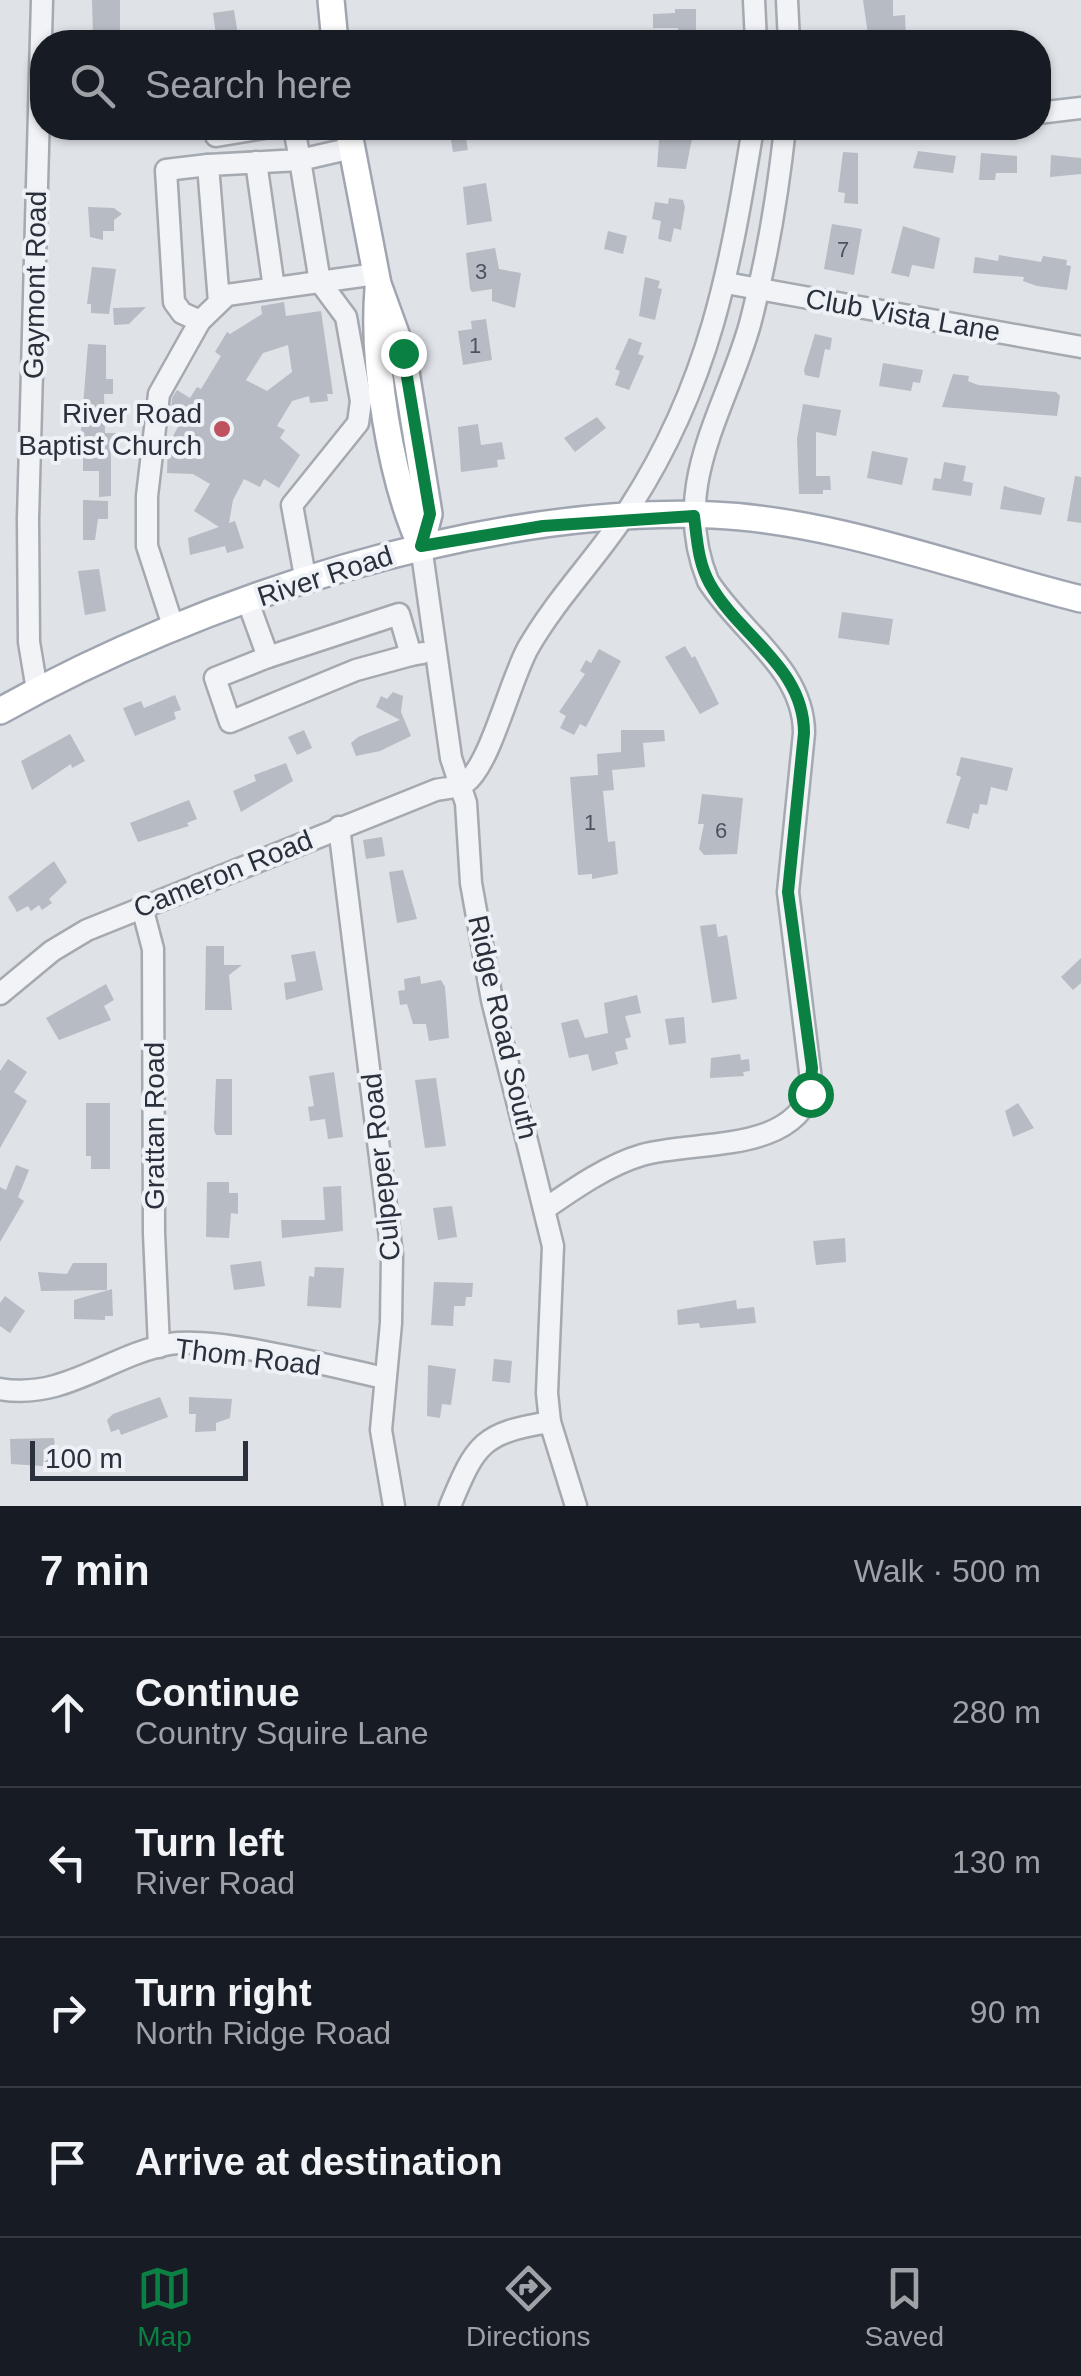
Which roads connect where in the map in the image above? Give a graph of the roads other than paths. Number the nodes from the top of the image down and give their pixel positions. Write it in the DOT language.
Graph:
graph roads {
  1 [pos="42,0"];
  2 [pos="331,0"];
  3 [pos="754,0"];
  4 [pos="787,0"];
  5 [pos="41,30"];
  6 [pos="334,30"];
  7 [pos="755,30"];
  8 [pos="788,30"];
  9 [pos="1081,108"];
  10 [pos="1051,111"];
  11 [pos="38,140"];
  12 [pos="296,140"];
  13 [pos="345,140"];
  14 [pos="350,140"];
  15 [pos="751,140"];
  16 [pos="782,140"];
  17 [pos="300,160"];
  18 [pos="256,162"];
  19 [pos="208,165"];
  20 [pos="377,279"];
  21 [pos="320,282"];
  22 [pos="726,283"];
  23 [pos="274,288"];
  24 [pos="758,291"];
  25 [pos="220,302"];
  26 [pos="200,322"];
  27 [pos="1081,348"];
  28 [pos="694,516"];
  29 [pos="622,519"];
  30 [pos="421,546"];
  31 [pos="306,582"];
  32 [pos="1081,599"];
  33 [pos="248,602"];
  34 [pos="174,629"];
  35 [pos="436,651"];
  36 [pos="411,656"];
  37 [pos="268,657"];
  38 [pos="37,690"];
  39 [pos="0,711"];
  40 [pos="462,786"];
  41 [pos="339,828"];
  42 [pos="142,907"];
  43 [pos="0,994"];
  44 [pos="546,1208"];
  45 [pos="160,1346"];
  46 [pos="384,1378"];
  47 [pos="0,1389"];
  48 [pos="550,1422"];
  49 [pos="394,1506"];
  50 [pos="450,1506"];
  51 [pos="576,1506"];
  1 -- 5 [label="street, Gaymont Road"];
  2 -- 6 [label="main road"];
  3 -- 7 [label="street"];
  4 -- 8 [label="street"];
  9 -- 10 [label="street"];
  11 -- 38 [label="street, Gaymont Road"];
  12 -- 17 [label="street"];
  13 -- 17 [label="street"];
  14 -- 20 [label="main road"];
  15 -- 22 [label="street"];
  16 -- 24 [label="street"];
  17 -- 18 [label="street"];
  17 -- 21 [label="street"];
  18 -- 19 [label="street"];
  18 -- 23 [label="street"];
  19 -- 25 [label="street"];
  19 -- 26 [label="street"];
  20 -- 21 [label="street"];
  20 -- 30 [label="main road"];
  21 -- 23 [label="street"];
  21 -- 31 [label="street"];
  22 -- 24 [label="street, Club Vista Lane"];
  22 -- 29 [label="street"];
  23 -- 25 [label="street"];
  24 -- 27 [label="street, Club Vista Lane"];
  24 -- 28 [label="street"];
  25 -- 26 [label="street"];
  26 -- 34 [label="street"];
  28 -- 29 [label="main road, River Road"];
  28 -- 32 [label="main road, River Road"];
  28 -- 44 [label="street"];
  29 -- 30 [label="main road, River Road"];
  29 -- 40 [label="street"];
  30 -- 31 [label="main road, River Road"];
  30 -- 35 [label="street, Ridge Road South"];
  31 -- 33 [label="main road, River Road"];
  33 -- 34 [label="main road, River Road"];
  33 -- 37 [label="street"];
  34 -- 38 [label="main road, River Road"];
  35 -- 36 [label="street"];
  35 -- 40 [label="street, Ridge Road South"];
  36 -- 37 [label="street"];
  36 -- 37 [label="street"];
  38 -- 39 [label="main road, River Road"];
  40 -- 41 [label="street, Cameron Road"];
  40 -- 44 [label="street, Ridge Road South"];
  41 -- 42 [label="street, Cameron Road"];
  41 -- 46 [label="street, Culpeper Road"];
  42 -- 43 [label="street, Cameron Road"];
  42 -- 45 [label="street, Grattan Road"];
  44 -- 48 [label="street, Ridge Road South"];
  45 -- 46 [label="street, Thom Road"];
  45 -- 47 [label="street, Thom Road"];
  46 -- 49 [label="street, Culpeper Road"];
  48 -- 50 [label="street"];
  48 -- 51 [label="street, Ridge Road South"];
}
